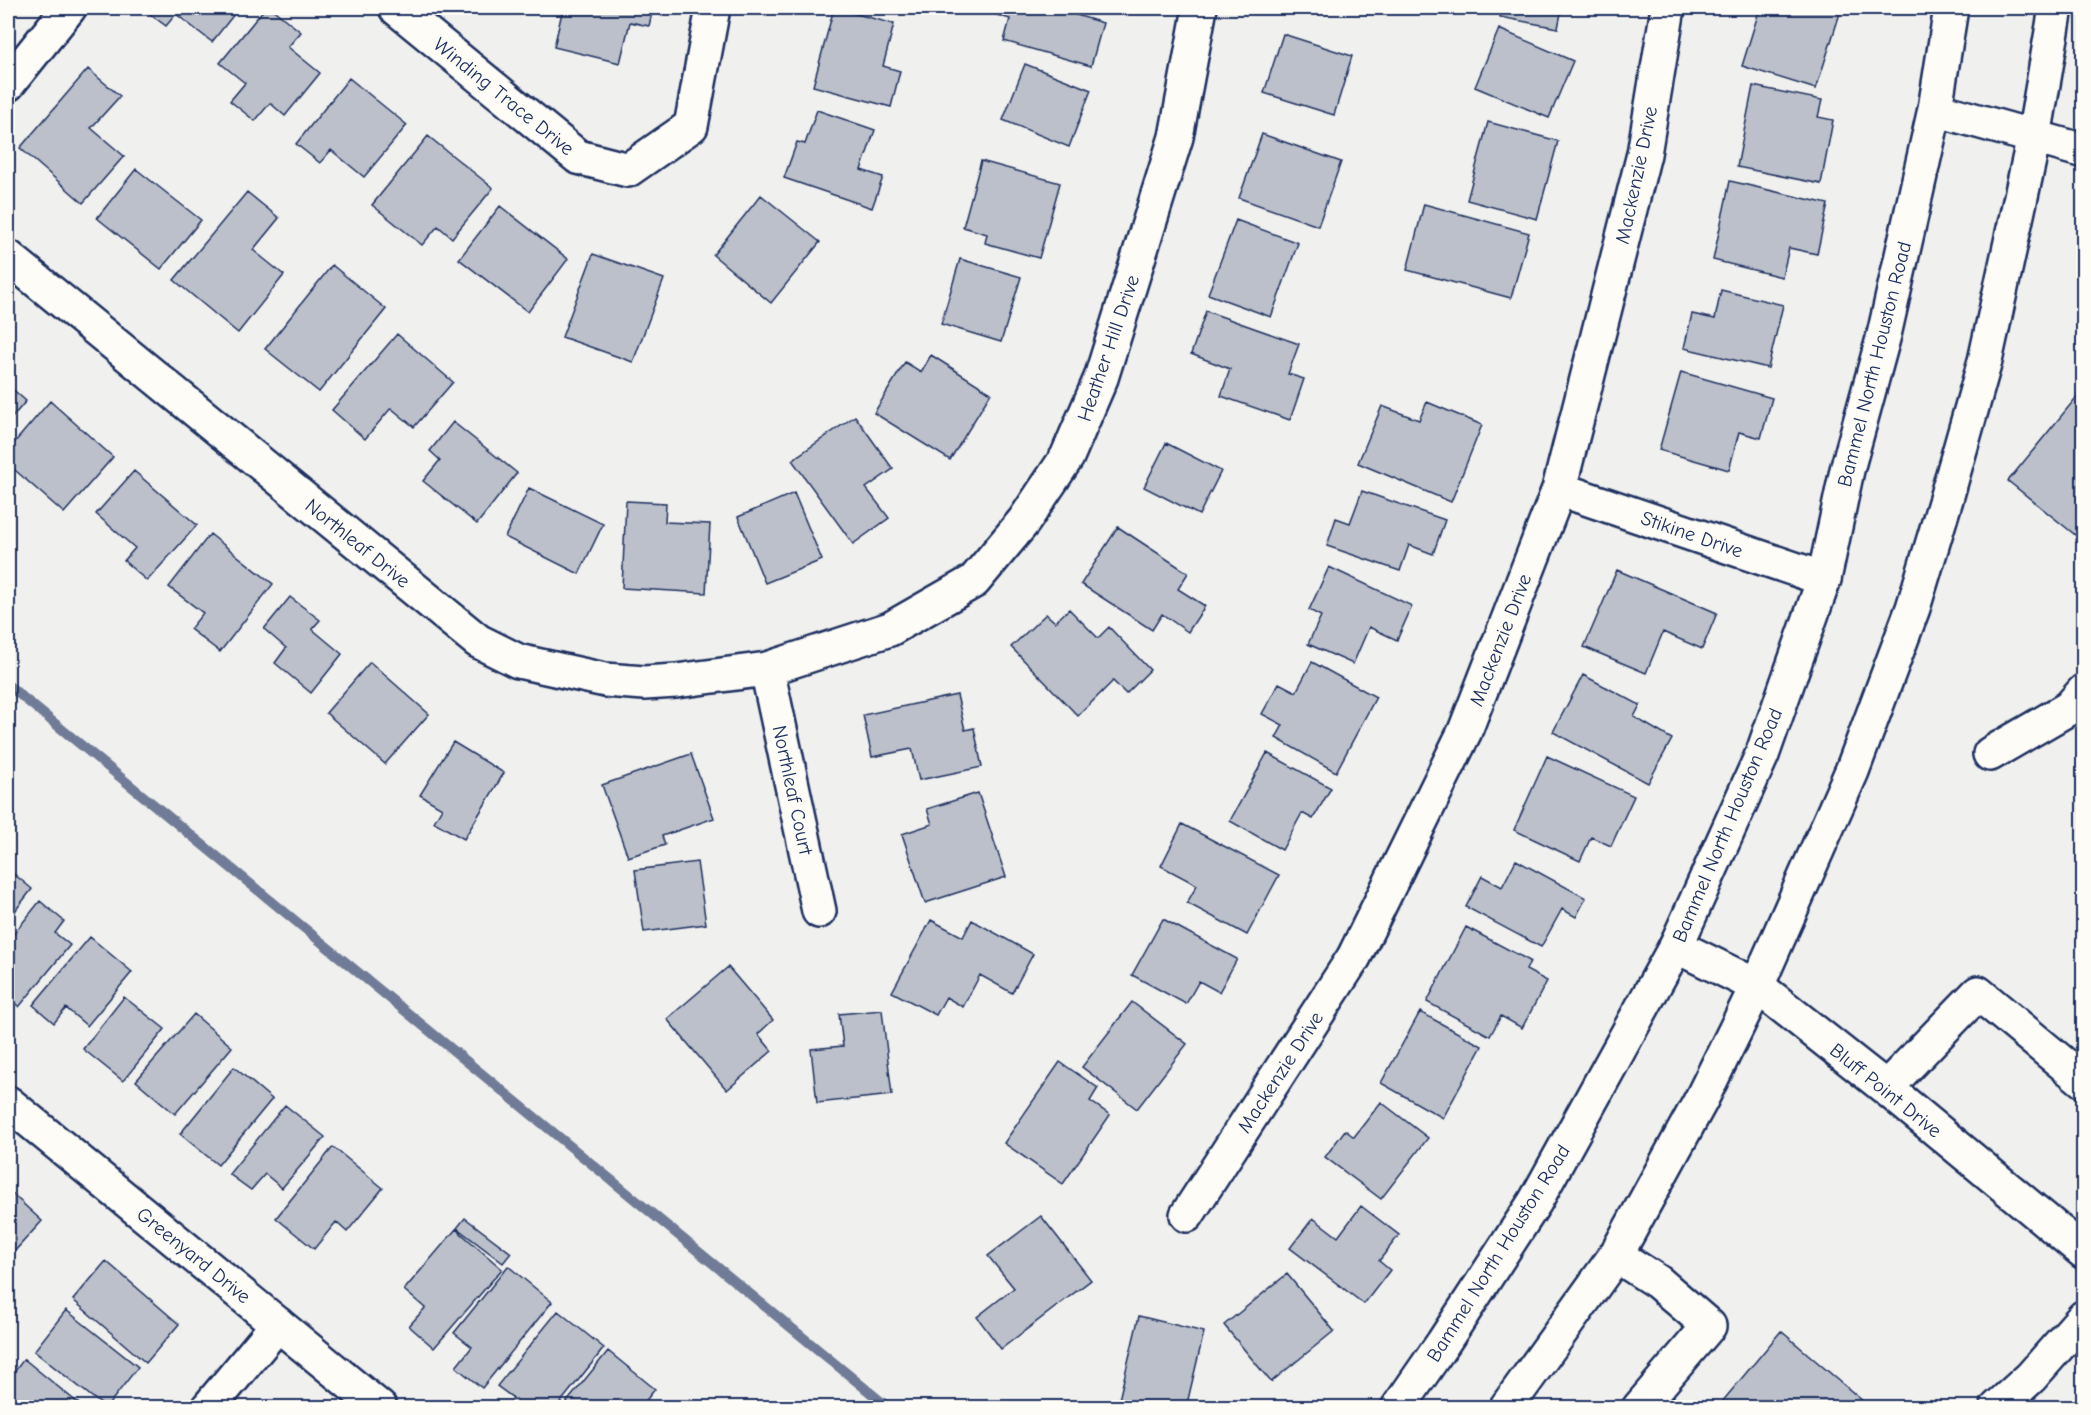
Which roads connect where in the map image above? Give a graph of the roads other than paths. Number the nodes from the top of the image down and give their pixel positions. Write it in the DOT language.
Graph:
graph roads {
  1 [pos="69,8"];
  2 [pos="396,8"];
  3 [pos="713,8"];
  4 [pos="1200,8"];
  5 [pos="1668,8"];
  6 [pos="1951,8"];
  7 [pos="2056,8"];
  8 [pos="8,84"];
  9 [pos="1935,109"];
  10 [pos="2034,137"];
  11 [pos="2084,151"];
  12 [pos="8,257"];
  13 [pos="1559,489"];
  14 [pos="1824,579"];
  15 [pos="767,669"];
  16 [pos="2084,691"];
  17 [pos="1989,754"];
  18 [pos="819,911"];
  19 [pos="1676,946"];
  20 [pos="1757,986"];
  21 [pos="2084,1081"];
  22 [pos="1886,1088"];
  23 [pos="8,1103"];
  24 [pos="1187,1215"];
  25 [pos="2084,1252"];
  26 [pos="1616,1255"];
  27 [pos="2084,1317"];
  28 [pos="278,1324"];
  29 [pos="208,1407"];
  30 [pos="380,1407"];
  31 [pos="1398,1407"];
  32 [pos="1506,1407"];
  33 [pos="1640,1407"];
  34 [pos="1997,1407"];
  1 -- 8 [label="street"];
  2 -- 3 [label="street, Winding Trace Drive"];
  4 -- 15 [label="street, Heather Hill Drive"];
  5 -- 13 [label="street, Mackenzie Drive"];
  6 -- 9 [label="street, Bammel North Houston Road"];
  7 -- 10 [label="street"];
  9 -- 10 [label="street"];
  9 -- 14 [label="street, Bammel North Houston Road"];
  10 -- 11 [label="street"];
  10 -- 20 [label="street"];
  12 -- 15 [label="street, Northleaf Drive"];
  13 -- 14 [label="street, Stikine Drive"];
  13 -- 24 [label="street, Mackenzie Drive"];
  14 -- 19 [label="street, Bammel North Houston Road"];
  15 -- 18 [label="street, Northleaf Court"];
  16 -- 17 [label="street"];
  19 -- 20 [label="street, Bluff Point Drive"];
  19 -- 31 [label="street, Bammel North Houston Road"];
  20 -- 22 [label="street, Bluff Point Drive"];
  20 -- 26 [label="street"];
  21 -- 22 [label="street"];
  22 -- 25 [label="street, Bluff Point Drive"];
  23 -- 28 [label="street, Greenyard Drive"];
  26 -- 32 [label="street"];
  26 -- 33 [label="street"];
  27 -- 34 [label="street"];
  28 -- 29 [label="street"];
  28 -- 30 [label="street, Greenyard Drive"];
}
